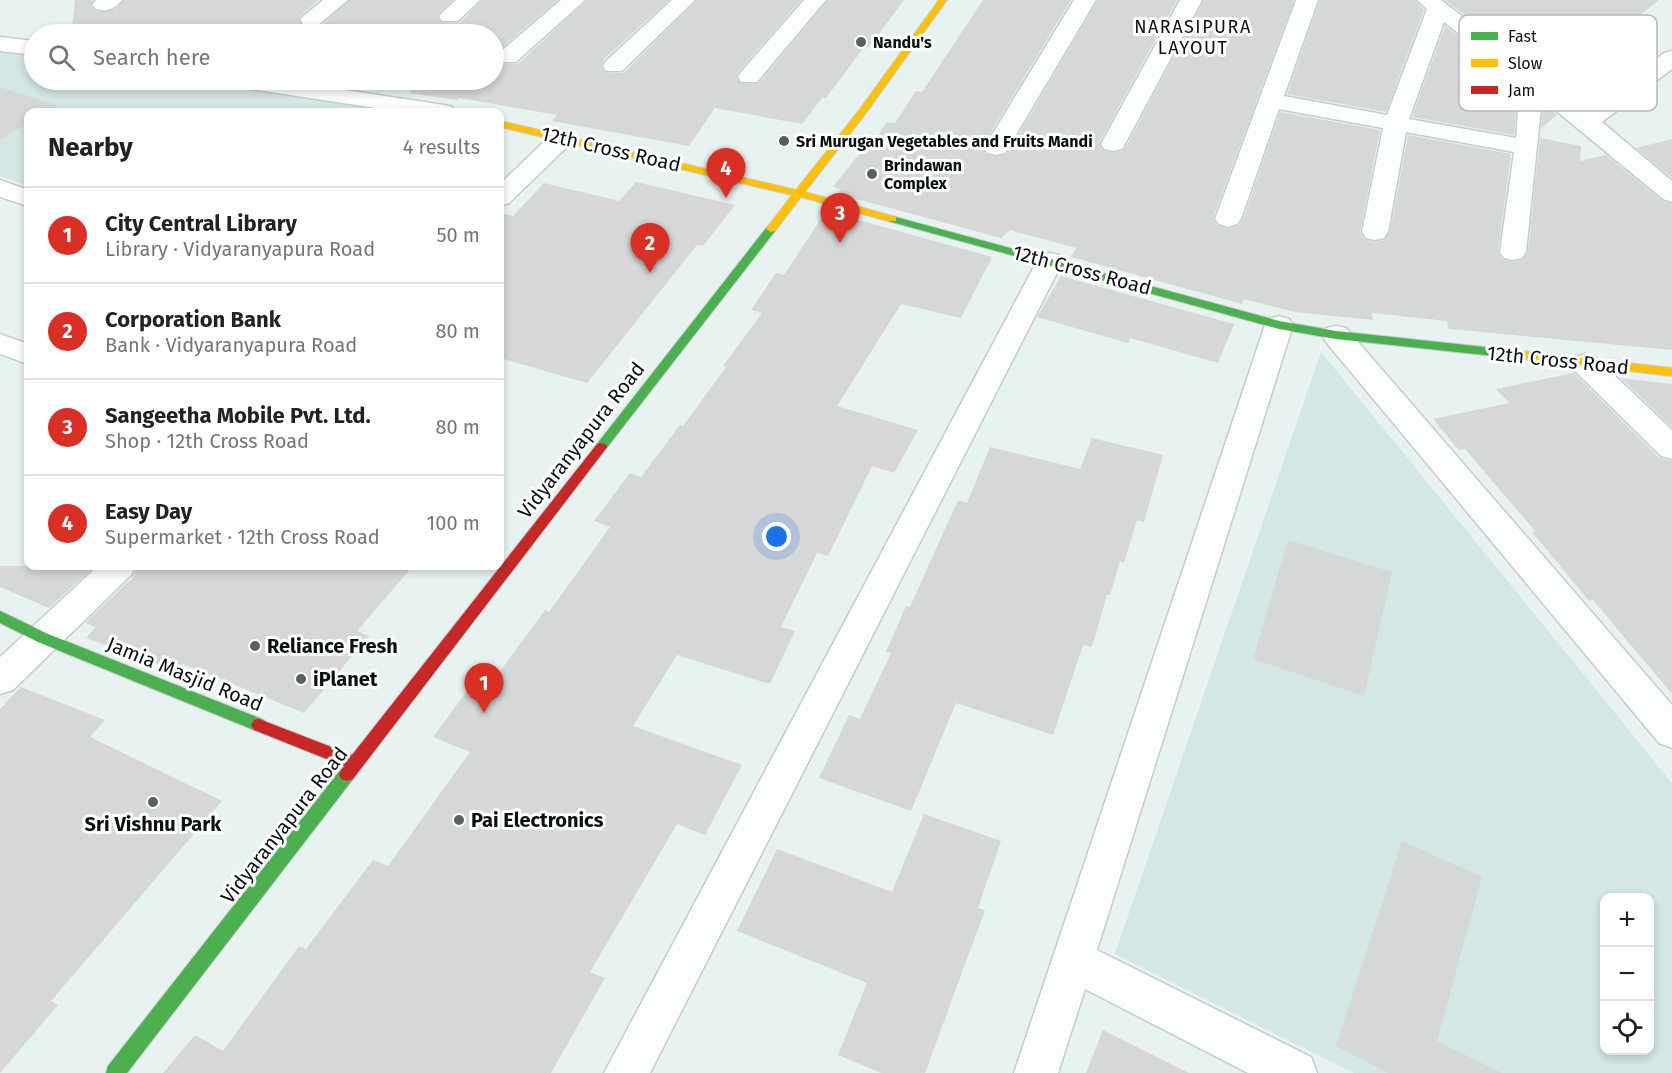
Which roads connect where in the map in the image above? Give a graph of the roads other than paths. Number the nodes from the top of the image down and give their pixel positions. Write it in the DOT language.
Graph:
graph roads {
  1 [pos="337,0"];
  2 [pos="469,0"];
  3 [pos="574,0"];
  4 [pos="684,0"];
  5 [pos="815,0"];
  6 [pos="943,0"];
  7 [pos="1085,0"];
  8 [pos="1191,0"];
  9 [pos="1307,0"];
  10 [pos="1433,4"];
  11 [pos="450,16"];
  12 [pos="311,19"];
  13 [pos="1459,24"];
  14 [pos="0,44"];
  15 [pos="24,47"];
  16 [pos="508,57"];
  17 [pos="1672,58"];
  18 [pos="614,66"];
  19 [pos="1657,69"];
  20 [pos="749,77"];
  21 [pos="296,90"];
  22 [pos="1271,101"];
  23 [pos="399,108"];
  24 [pos="1530,111"];
  25 [pos="1573,111"];
  26 [pos="1602,111"];
  27 [pos="1587,122"];
  28 [pos="1396,123"];
  29 [pos="504,125"];
  30 [pos="563,137"];
  31 [pos="1113,144"];
  32 [pos="1527,147"];
  33 [pos="996,148"];
  34 [pos="0,188"];
  35 [pos="797,193"];
  36 [pos="504,194"];
  37 [pos="1672,194"];
  38 [pos="24,197"];
  39 [pos="1228,219"];
  40 [pos="1375,232"];
  41 [pos="1513,252"];
  42 [pos="1050,261"];
  43 [pos="1279,325"];
  44 [pos="1336,335"];
  45 [pos="0,343"];
  46 [pos="24,353"];
  47 [pos="1585,364"];
  48 [pos="1672,372"];
  49 [pos="1672,448"];
  50 [pos="115,570"];
  51 [pos="0,617"];
  52 [pos="43,638"];
  53 [pos="0,680"];
  54 [pos="1672,732"];
  55 [pos="356,764"];
  56 [pos="1074,961"];
  57 [pos="115,1073"];
  58 [pos="626,1073"];
  59 [pos="1036,1073"];
  60 [pos="1295,1073"];
  1 -- 12 [label="street"];
  2 -- 11 [label="street"];
  3 -- 16 [label="street"];
  4 -- 18 [label="street"];
  5 -- 20 [label="street"];
  6 -- 35 [label="street, Vidyaranyapura Road"];
  7 -- 33 [label="street"];
  8 -- 31 [label="street"];
  9 -- 22 [label="street"];
  10 -- 13 [label="street"];
  10 -- 28 [label="street"];
  14 -- 15 [label="street"];
  17 -- 19 [label="street"];
  21 -- 23 [label="street"];
  22 -- 28 [label="street"];
  22 -- 39 [label="street"];
  24 -- 32 [label="street"];
  25 -- 27 [label="street"];
  26 -- 27 [label="street"];
  27 -- 37 [label="street"];
  28 -- 32 [label="street"];
  28 -- 40 [label="street"];
  29 -- 30 [label="street, 12th Cross Road"];
  30 -- 35 [label="street, 12th Cross Road"];
  30 -- 36 [label="street"];
  32 -- 41 [label="street"];
  34 -- 38 [label="street"];
  35 -- 42 [label="street, 12th Cross Road"];
  35 -- 55 [label="street, Vidyaranyapura Road"];
  42 -- 43 [label="street, 12th Cross Road"];
  42 -- 58 [label="street"];
  43 -- 44 [label="street, 12th Cross Road"];
  43 -- 56 [label="street"];
  44 -- 47 [label="street, 12th Cross Road"];
  44 -- 54 [label="street"];
  45 -- 46 [label="street"];
  47 -- 48 [label="street, 12th Cross Road"];
  47 -- 49 [label="street"];
  50 -- 52 [label="street"];
  51 -- 52 [label="street, Jamia Masjid Road"];
  52 -- 53 [label="street"];
  52 -- 55 [label="street, Jamia Masjid Road"];
  55 -- 57 [label="street, Vidyaranyapura Road"];
  56 -- 59 [label="street"];
  56 -- 60 [label="street"];
}
